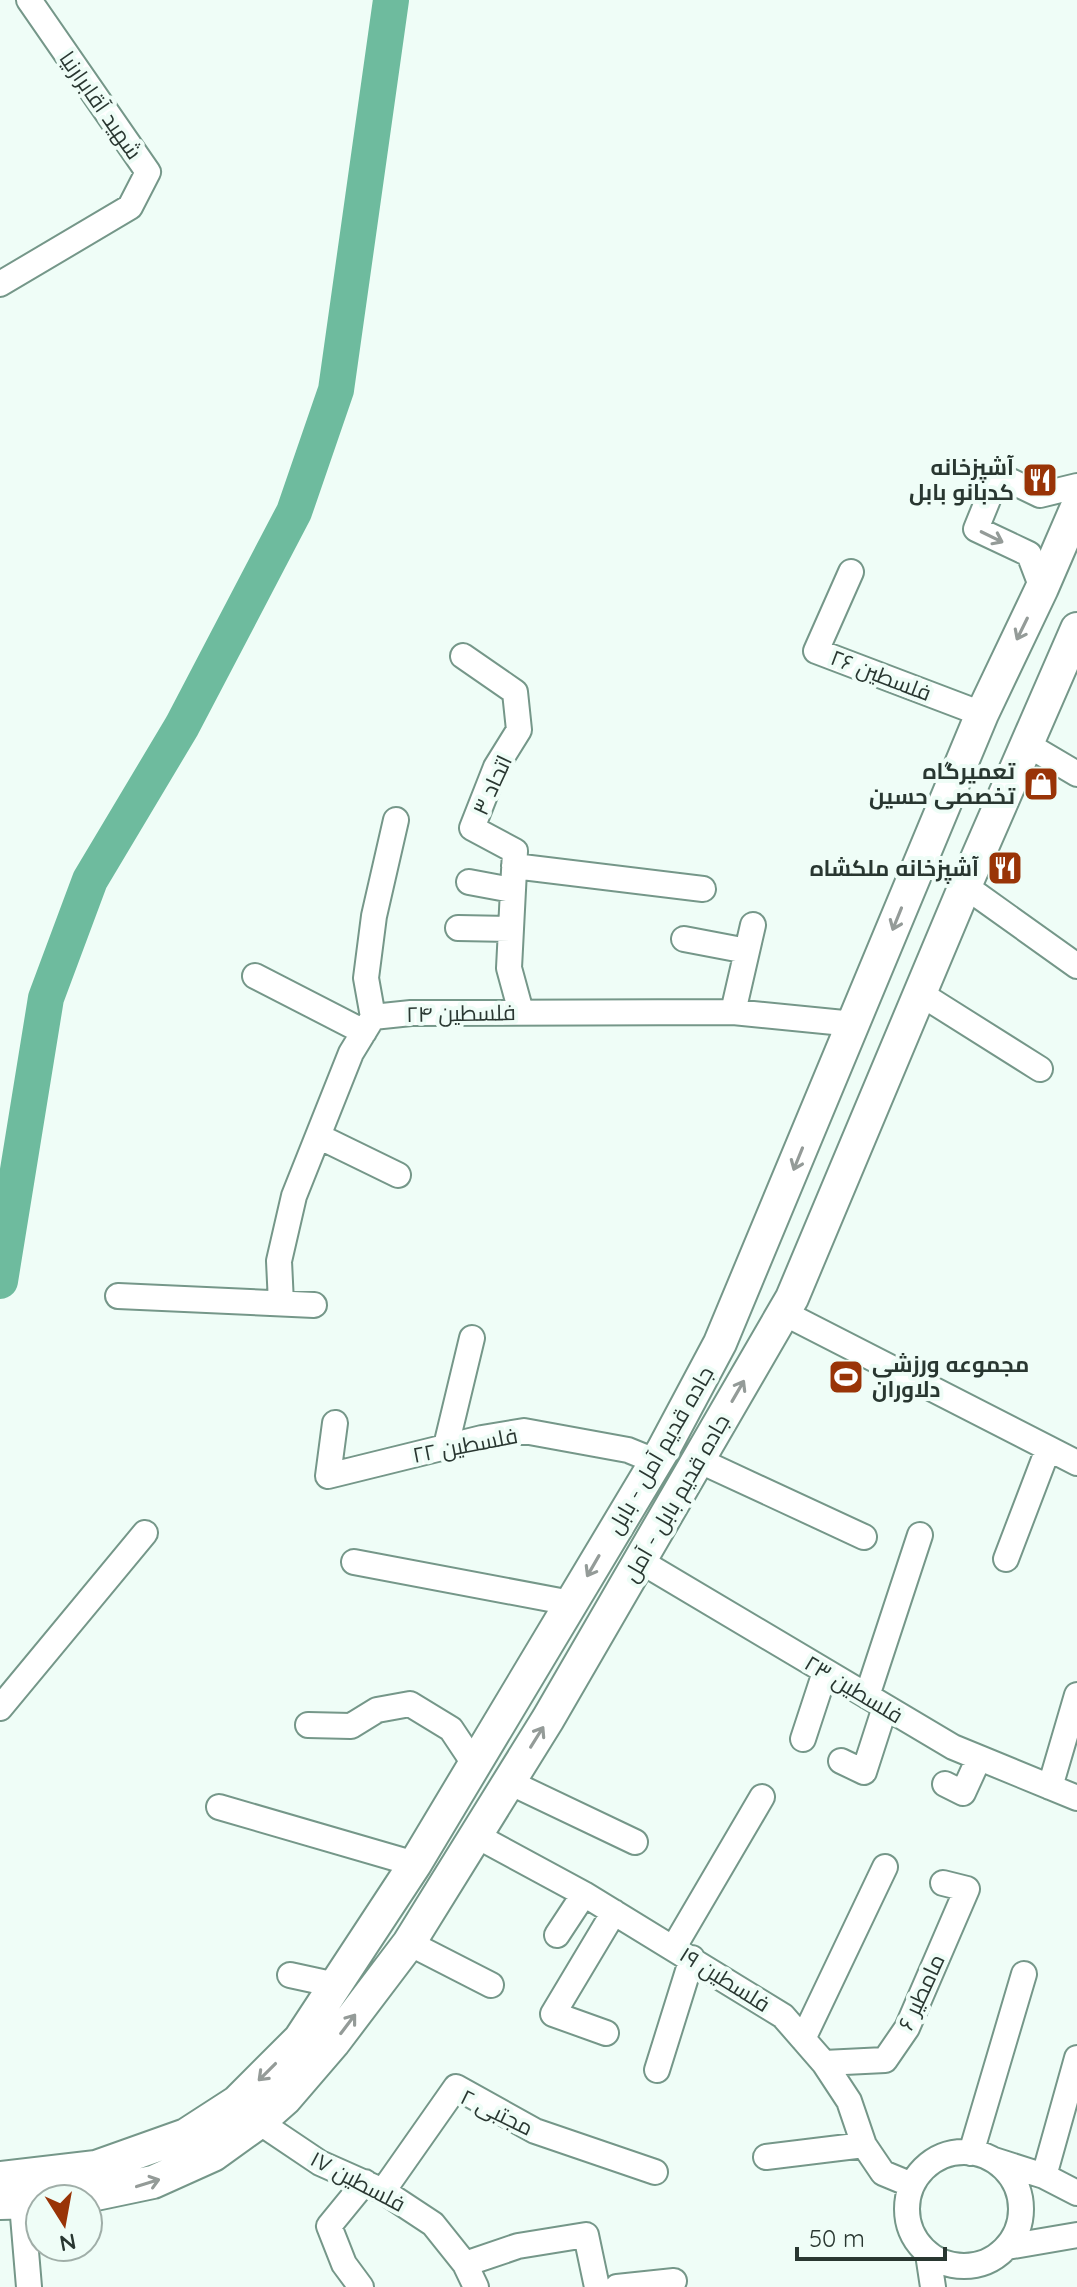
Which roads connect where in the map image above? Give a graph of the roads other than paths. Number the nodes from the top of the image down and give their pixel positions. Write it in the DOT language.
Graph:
graph roads {
  1 [pos="29,0"];
  2 [pos="0,284"];
  3 [pos="1077,486"];
  4 [pos="1077,507"];
  5 [pos="851,572"];
  6 [pos="1042,588"];
  7 [pos="1077,629"];
  8 [pos="463,656"];
  9 [pos="982,714"];
  10 [pos="1028,745"];
  11 [pos="1077,774"];
  12 [pos="396,820"];
  13 [pos="513,878"];
  14 [pos="469,882"];
  15 [pos="965,886"];
  16 [pos="703,889"];
  17 [pos="753,925"];
  18 [pos="458,928"];
  19 [pos="511,929"];
  20 [pos="684,939"];
  21 [pos="747,951"];
  22 [pos="1077,966"];
  23 [pos="255,976"];
  24 [pos="921,994"];
  25 [pos="521,1012"];
  26 [pos="733,1012"];
  27 [pos="854,1024"];
  28 [pos="368,1025"];
  29 [pos="1040,1069"];
  30 [pos="318,1136"];
  31 [pos="398,1175"];
  32 [pos="118,1296"];
  33 [pos="281,1303"];
  34 [pos="314,1305"];
  35 [pos="784,1313"];
  36 [pos="472,1338"];
  37 [pos="335,1423"];
  38 [pos="446,1446"];
  39 [pos="1048,1449"];
  40 [pos="698,1460"];
  41 [pos="655,1461"];
  42 [pos="1077,1463"];
  43 [pos="145,1533"];
  44 [pos="920,1535"];
  45 [pos="864,1537"];
  46 [pos="1006,1559"];
  47 [pos="640,1561"];
  48 [pos="354,1562"];
  49 [pos="571,1603"];
  50 [pos="825,1672"];
  51 [pos="1077,1695"];
  52 [pos="876,1702"];
  53 [pos="0,1708"];
  54 [pos="308,1725"];
  55 [pos="803,1739"];
  56 [pos="979,1758"];
  57 [pos="841,1761"];
  58 [pos="475,1765"];
  59 [pos="509,1782"];
  60 [pos="945,1784"];
  61 [pos="1050,1787"];
  62 [pos="762,1797"];
  63 [pos="1077,1798"];
  64 [pos="219,1807"];
  65 [pos="475,1835"];
  66 [pos="635,1842"];
  67 [pos="415,1864"];
  68 [pos="885,1867"];
  69 [pos="943,1883"];
  70 [pos="584,1894"];
  71 [pos="614,1912"];
  72 [pos="557,1935"];
  73 [pos="409,1943"];
  74 [pos="683,1953"];
  75 [pos="1024,1974"];
  76 [pos="290,1975"];
  77 [pos="336,1985"];
  78 [pos="491,1985"];
  79 [pos="606,2033"];
  80 [pos="803,2039"];
  81 [pos="1077,2058"];
  82 [pos="824,2063"];
  83 [pos="657,2070"];
  84 [pos="259,2122"];
  85 [pos="864,2145"];
  86 [pos="979,2155"];
  87 [pos="766,2157"];
  88 [pos="655,2172"];
  89 [pos="1044,2176"];
  90 [pos="0,2178"];
  91 [pos="912,2185"];
  92 [pos="374,2187"];
  93 [pos="104,2192"];
  94 [pos="1077,2193"];
  95 [pos="21,2203"];
  96 [pos="1077,2235"];
  97 [pos="1007,2247"];
  98 [pos="928,2254"];
  99 [pos="986,2262"];
  100 [pos="465,2264"];
  101 [pos="674,2281"];
  102 [pos="628,2286"];
  103 [pos="926,2286"];
  104 [pos="29,2287"];
  105 [pos="358,2287"];
  106 [pos="476,2287"];
  107 [pos="597,2287"];
  108 [pos="978,2287"];
  1 -- 2 [label="street, شهید آقابرارنیا"];
  3 -- 6 [label="street, one-way"];
  4 -- 6 [label="main road, جاده قدیم آمل - بابل"];
  5 -- 9 [label="street, فلسطين ٢۶"];
  6 -- 9 [label="main road, جاده قدیم آمل - بابل, one-way"];
  7 -- 10 [label="main road, جاده قدیم بابل - آمل"];
  8 -- 13 [label="street, اتحاد ۳"];
  9 -- 27 [label="main road, جاده قدیم آمل - بابل, one-way"];
  10 -- 11 [label="street"];
  10 -- 15 [label="main road, جاده قدیم بابل - آمل"];
  12 -- 28 [label="street"];
  13 -- 14 [label="street"];
  13 -- 16 [label="street"];
  13 -- 19 [label="street"];
  15 -- 22 [label="street"];
  15 -- 24 [label="main road, جاده قدیم بابل - آمل"];
  17 -- 21 [label="street"];
  18 -- 19 [label="street"];
  19 -- 25 [label="street"];
  20 -- 21 [label="street"];
  21 -- 26 [label="street"];
  23 -- 28 [label="street"];
  24 -- 29 [label="street"];
  24 -- 35 [label="main road, جاده قدیم بابل - آمل"];
  25 -- 26 [label="street, فلسطین ۲۴"];
  25 -- 28 [label="street, فلسطین ۲۴"];
  26 -- 27 [label="street, فلسطین ۲۴"];
  27 -- 41 [label="main road, جاده قدیم آمل - بابل, one-way"];
  28 -- 30 [label="street"];
  30 -- 31 [label="street"];
  30 -- 33 [label="street"];
  32 -- 33 [label="street"];
  33 -- 34 [label="street"];
  35 -- 39 [label="street"];
  40 -- 35 [label="main road, جاده قدیم بابل - آمل, one-way"];
  36 -- 38 [label="street"];
  37 -- 38 [label="street, فلسطین ۲۲"];
  38 -- 41 [label="street, فلسطین ۲۲"];
  39 -- 42 [label="street"];
  39 -- 46 [label="street"];
  40 -- 45 [label="street"];
  40 -- 47 [label="main road, جاده قدیم بابل - آمل"];
  41 -- 49 [label="main road, جاده قدیم آمل - بابل, one-way"];
  43 -- 53 [label="street"];
  44 -- 52 [label="street"];
  47 -- 50 [label="street, فلسطین ۲۳"];
  59 -- 47 [label="main road, جاده قدیم بابل - آمل, one-way"];
  48 -- 49 [label="street"];
  49 -- 58 [label="main road, جاده قدیم آمل - بابل"];
  50 -- 52 [label="street, فلسطین ۲۳"];
  50 -- 55 [label="street"];
  51 -- 61 [label="street"];
  52 -- 56 [label="street, فلسطین ۲۳"];
  52 -- 57 [label="street"];
  54 -- 58 [label="street"];
  56 -- 60 [label="street"];
  56 -- 61 [label="street, فلسطین ۲۳"];
  58 -- 67 [label="main road, جاده قدیم آمل - بابل"];
  59 -- 65 [label="main road, جاده قدیم بابل - آمل"];
  59 -- 66 [label="street"];
  61 -- 63 [label="street, فلسطین ۲۳"];
  62 -- 74 [label="street"];
  64 -- 67 [label="street"];
  65 -- 70 [label="street, فلسطین ۱۹"];
  65 -- 73 [label="main road, جاده قدیم بابل - آمل"];
  67 -- 77 [label="main road, جاده قدیم آمل - بابل"];
  68 -- 80 [label="street"];
  69 -- 82 [label="street, مامطیر ۶"];
  70 -- 71 [label="street, فلسطین ۱۹"];
  70 -- 72 [label="street"];
  71 -- 74 [label="street, فلسطین ۱۹"];
  71 -- 79 [label="street"];
  73 -- 78 [label="street"];
  84 -- 73 [label="main road, جاده قدیم بابل - آمل, one-way"];
  74 -- 80 [label="street, فلسطین ۱۹"];
  74 -- 83 [label="street"];
  75 -- 86 [label="street"];
  76 -- 77 [label="street"];
  77 -- 90 [label="main road, جاده قدیم آمل - بابل, one-way"];
  80 -- 82 [label="street, فلسطین ۱۹"];
  81 -- 89 [label="street"];
  82 -- 85 [label="street, فلسطین ۱۹"];
  84 -- 92 [label="street, فلسطین ۱۷"];
  93 -- 84 [label="main road, جاده قدیم بابل - آمل, one-way"];
  85 -- 87 [label="street"];
  85 -- 91 [label="street, فلسطین ۱۹"];
  86 -- 89 [label="street"];
  86 -- 91 [label="street"];
  86 -- 97 [label="street"];
  88 -- 92 [label="street, مجتبی ۲"];
  89 -- 94 [label="street"];
  91 -- 98 [label="street"];
  92 -- 100 [label="street, فلسطین ۱۷"];
  92 -- 105 [label="street"];
  95 -- 104 [label="street"];
  96 -- 97 [label="street"];
  97 -- 99 [label="street"];
  98 -- 99 [label="street"];
  98 -- 103 [label="street"];
  99 -- 108 [label="street"];
  100 -- 106 [label="street, فلسطین ۱۷"];
  100 -- 107 [label="street"];
  101 -- 102 [label="street"];
}
